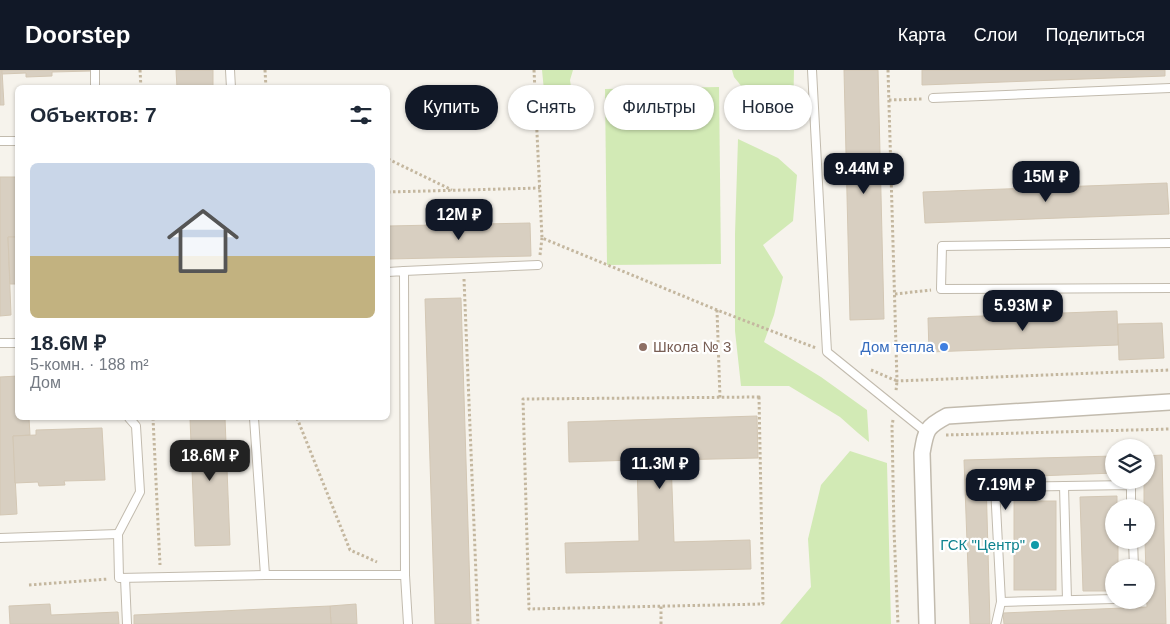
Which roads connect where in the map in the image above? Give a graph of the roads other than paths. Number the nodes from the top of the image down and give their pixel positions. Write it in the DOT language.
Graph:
graph roads {
  1 [pos="95,70"];
  2 [pos="230,70"];
  3 [pos="812,70"];
  4 [pos="95,85"];
  5 [pos="231,85"];
  6 [pos="1170,88"];
  7 [pos="932,98"];
  8 [pos="0,141"];
  9 [pos="15,141"];
  10 [pos="1170,243"];
  11 [pos="538,265"];
  12 [pos="390,272"];
  13 [pos="404,272"];
  14 [pos="1170,288"];
  15 [pos="0,343"];
  16 [pos="15,343"];
  17 [pos="1170,402"];
  18 [pos="131,420"];
  19 [pos="254,420"];
  20 [pos="926,432"];
  21 [pos="1064,486"];
  22 [pos="1132,499"];
  23 [pos="118,534"];
  24 [pos="0,538"];
  25 [pos="265,575"];
  26 [pos="405,575"];
  27 [pos="122,578"];
  28 [pos="1105,599"];
  29 [pos="1067,600"];
  30 [pos="1001,602"];
  31 [pos="127,624"];
  32 [pos="408,624"];
  33 [pos="927,624"];
  34 [pos="996,624"];
  1 -- 4 [label="lane"];
  2 -- 5 [label="lane"];
  3 -- 20 [label="lane"];
  6 -- 7 [label="lane"];
  8 -- 9 [label="lane"];
  10 -- 14 [label="lane"];
  11 -- 13 [label="lane"];
  12 -- 13 [label="lane"];
  13 -- 26 [label="lane"];
  15 -- 16 [label="lane"];
  17 -- 20 [label="street"];
  18 -- 23 [label="lane"];
  19 -- 25 [label="lane"];
  20 -- 33 [label="street"];
  21 -- 22 [label="lane"];
  21 -- 29 [label="lane"];
  21 -- 30 [label="lane"];
  23 -- 24 [label="lane"];
  23 -- 27 [label="lane"];
  25 -- 26 [label="lane"];
  25 -- 27 [label="lane"];
  26 -- 32 [label="lane"];
  27 -- 31 [label="lane"];
  28 -- 29 [label="lane"];
  29 -- 30 [label="lane"];
  30 -- 34 [label="lane"];
}
